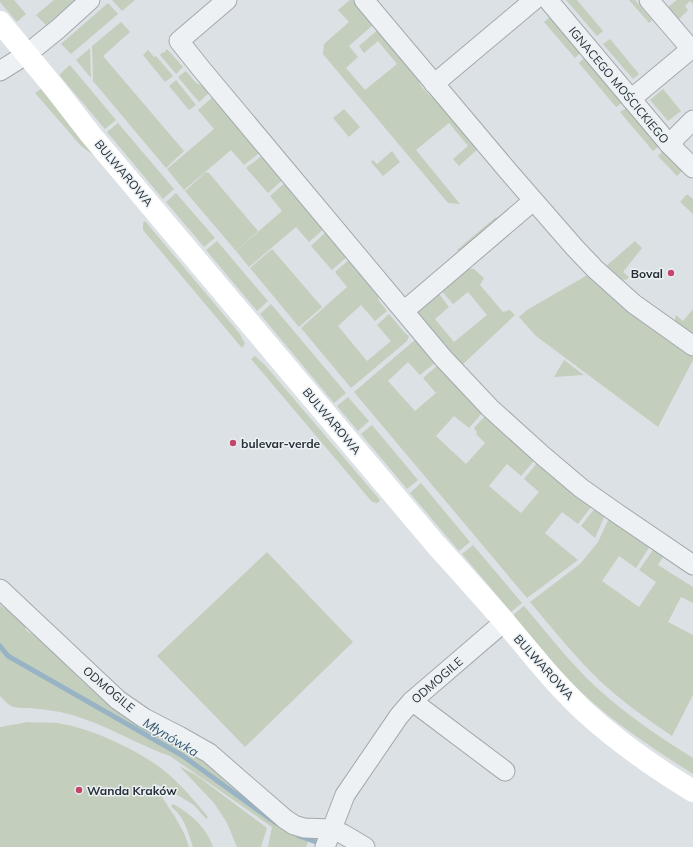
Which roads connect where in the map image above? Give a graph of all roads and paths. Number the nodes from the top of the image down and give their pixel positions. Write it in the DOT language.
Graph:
graph roads {
  1 [pos="90,0"];
  2 [pos="227,0"];
  3 [pos="364,0"];
  4 [pos="534,0"];
  5 [pos="548,0"];
  6 [pos="649,0"];
  7 [pos="0,22"];
  8 [pos="27,54"];
  9 [pos="0,71"];
  10 [pos="434,84"];
  11 [pos="631,99"];
  12 [pos="693,120"];
  13 [pos="669,144"];
  14 [pos="693,168"];
  15 [pos="533,201"];
  16 [pos="404,311"];
  17 [pos="693,346"];
  18 [pos="693,565"];
  19 [pos="0,589"];
  20 [pos="504,622"];
  21 [pos="412,701"];
  22 [pos="505,771"];
  23 [pos="693,791"];
  24 [pos="328,838"];
  25 [pos="365,847"];
  1 -- 8 [label="street"];
  2 -- 16 [label="street"];
  3 -- 10 [label="street"];
  4 -- 10 [label="street"];
  5 -- 11 [label="street, IGNACEGO MOŚCICKIEGO"];
  6 -- 11 [label="street"];
  7 -- 8 [label="street, BULWAROWA"];
  8 -- 9 [label="street"];
  8 -- 20 [label="street, BULWAROWA"];
  10 -- 15 [label="street"];
  11 -- 13 [label="street, IGNACEGO MOŚCICKIEGO"];
  12 -- 13 [label="street"];
  13 -- 14 [label="street, IGNACEGO MOŚCICKIEGO"];
  15 -- 16 [label="street"];
  15 -- 17 [label="street"];
  16 -- 18 [label="street"];
  19 -- 24 [label="street, ODMOGILE"];
  20 -- 21 [label="street, ODMOGILE"];
  20 -- 23 [label="street, BULWAROWA"];
  21 -- 22 [label="street"];
  21 -- 24 [label="street, ODMOGILE"];
  24 -- 25 [label="street, ODMOGILE"];
}
